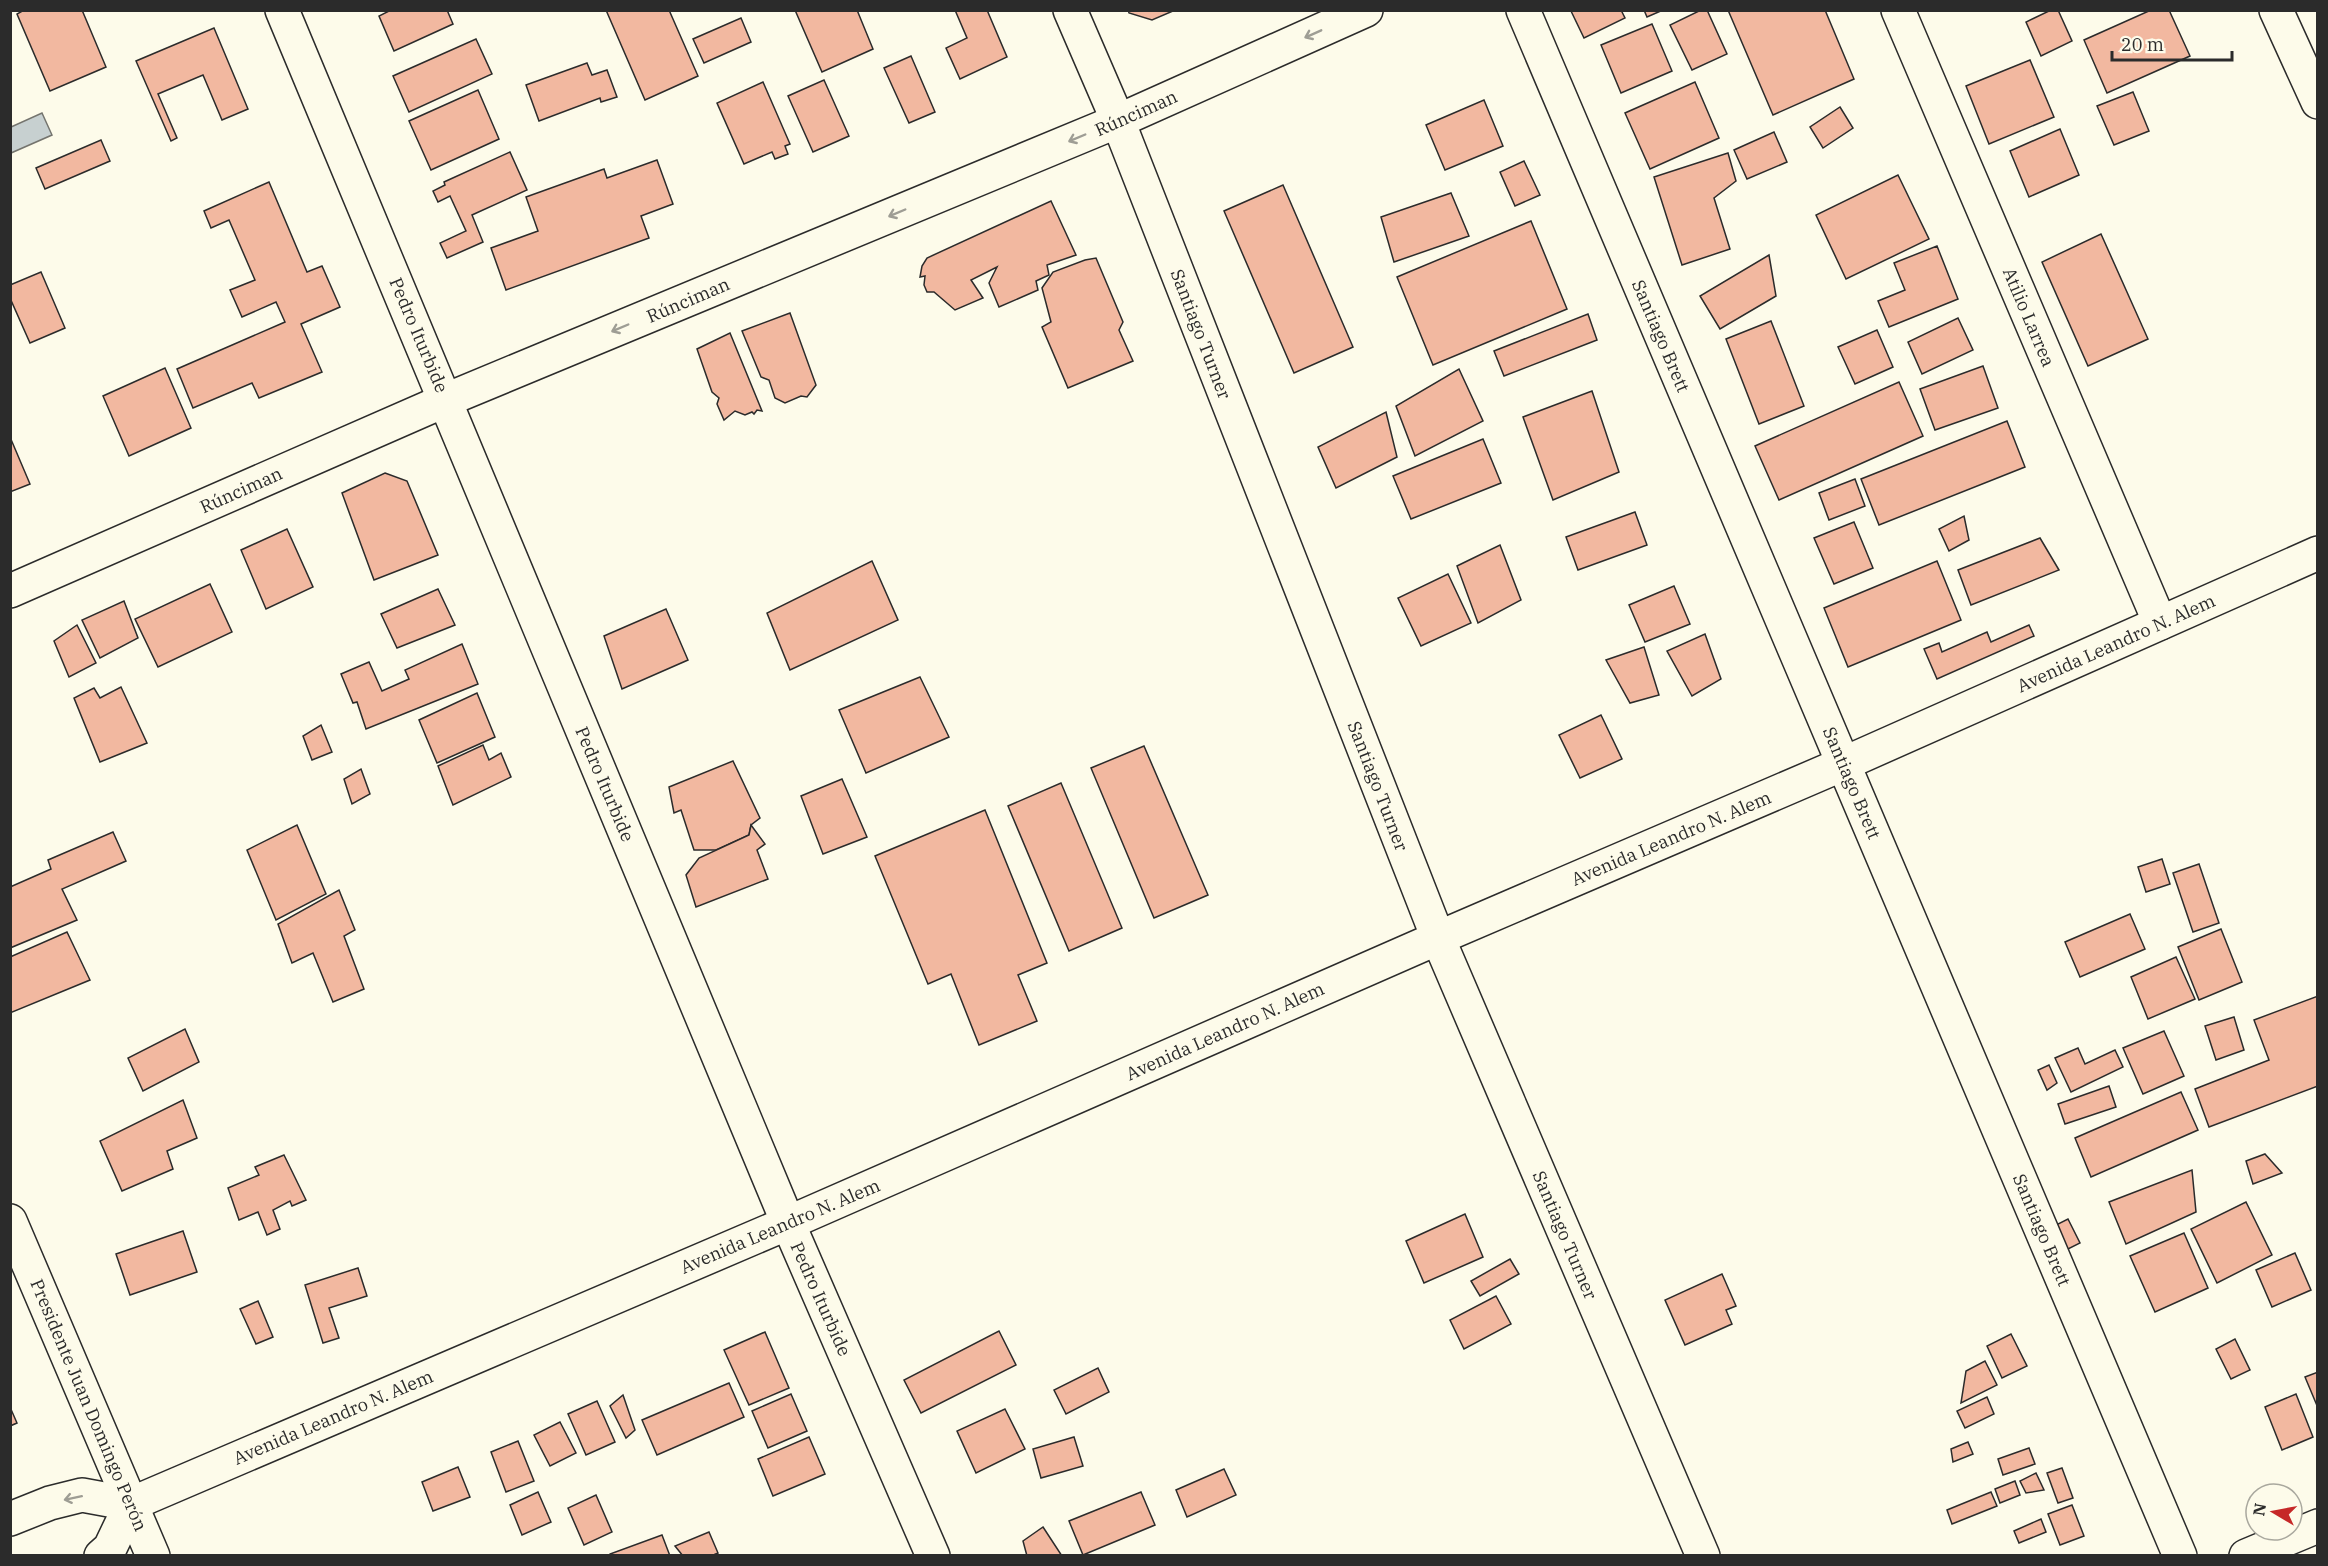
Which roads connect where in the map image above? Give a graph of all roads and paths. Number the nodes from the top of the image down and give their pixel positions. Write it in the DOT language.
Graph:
graph roads {
  1 [pos="282,10"];
  2 [pos="1070,10"];
  3 [pos="1366,10"];
  4 [pos="1523,10"];
  5 [pos="1898,10"];
  6 [pos="2276,10"];
  7 [pos="2318,102"];
  8 [pos="1118,121"];
  9 [pos="446,400"];
  10 [pos="2318,553"];
  11 [pos="10,591"];
  12 [pos="2160,623"];
  13 [pos="1844,764"];
  14 [pos="1438,938"];
  15 [pos="10,1221"];
  16 [pos="788,1223"];
  17 [pos="131,1504"];
  18 [pos="10,1520"];
  19 [pos="2318,1526"];
  20 [pos="102,1556"];
  21 [pos="153,1556"];
  22 [pos="933,1556"];
  23 [pos="1703,1556"];
  24 [pos="2180,1556"];
  25 [pos="2246,1556"];
  1 -- 9 [label="street, Pedro Iturbide"];
  2 -- 8 [label="street, Santiago Turner"];
  3 -- 8 [label="street, Rúnciman, one-way"];
  4 -- 13 [label="street, Santiago Brett"];
  5 -- 12 [label="street, Atilio Larrea"];
  6 -- 7 [label="street"];
  8 -- 9 [label="street, Rúnciman, one-way"];
  8 -- 14 [label="street, Santiago Turner"];
  9 -- 11 [label="street, Rúnciman"];
  9 -- 16 [label="street, Pedro Iturbide"];
  10 -- 12 [label="street, Avenida Leandro N. Alem"];
  12 -- 13 [label="street, Avenida Leandro N. Alem"];
  13 -- 14 [label="street, Avenida Leandro N. Alem"];
  13 -- 24 [label="street, Santiago Brett"];
  14 -- 16 [label="street, Avenida Leandro N. Alem"];
  14 -- 23 [label="street, Santiago Turner"];
  15 -- 17 [label="street, Presidente Juan Domingo Perón"];
  16 -- 17 [label="street, Avenida Leandro N. Alem"];
  16 -- 22 [label="street, Pedro Iturbide"];
  17 -- 18 [label="street, one-way"];
  17 -- 20 [label="street"];
  17 -- 21 [label="street, Presidente Juan Domingo Perón"];
  19 -- 25 [label="street"];
}
